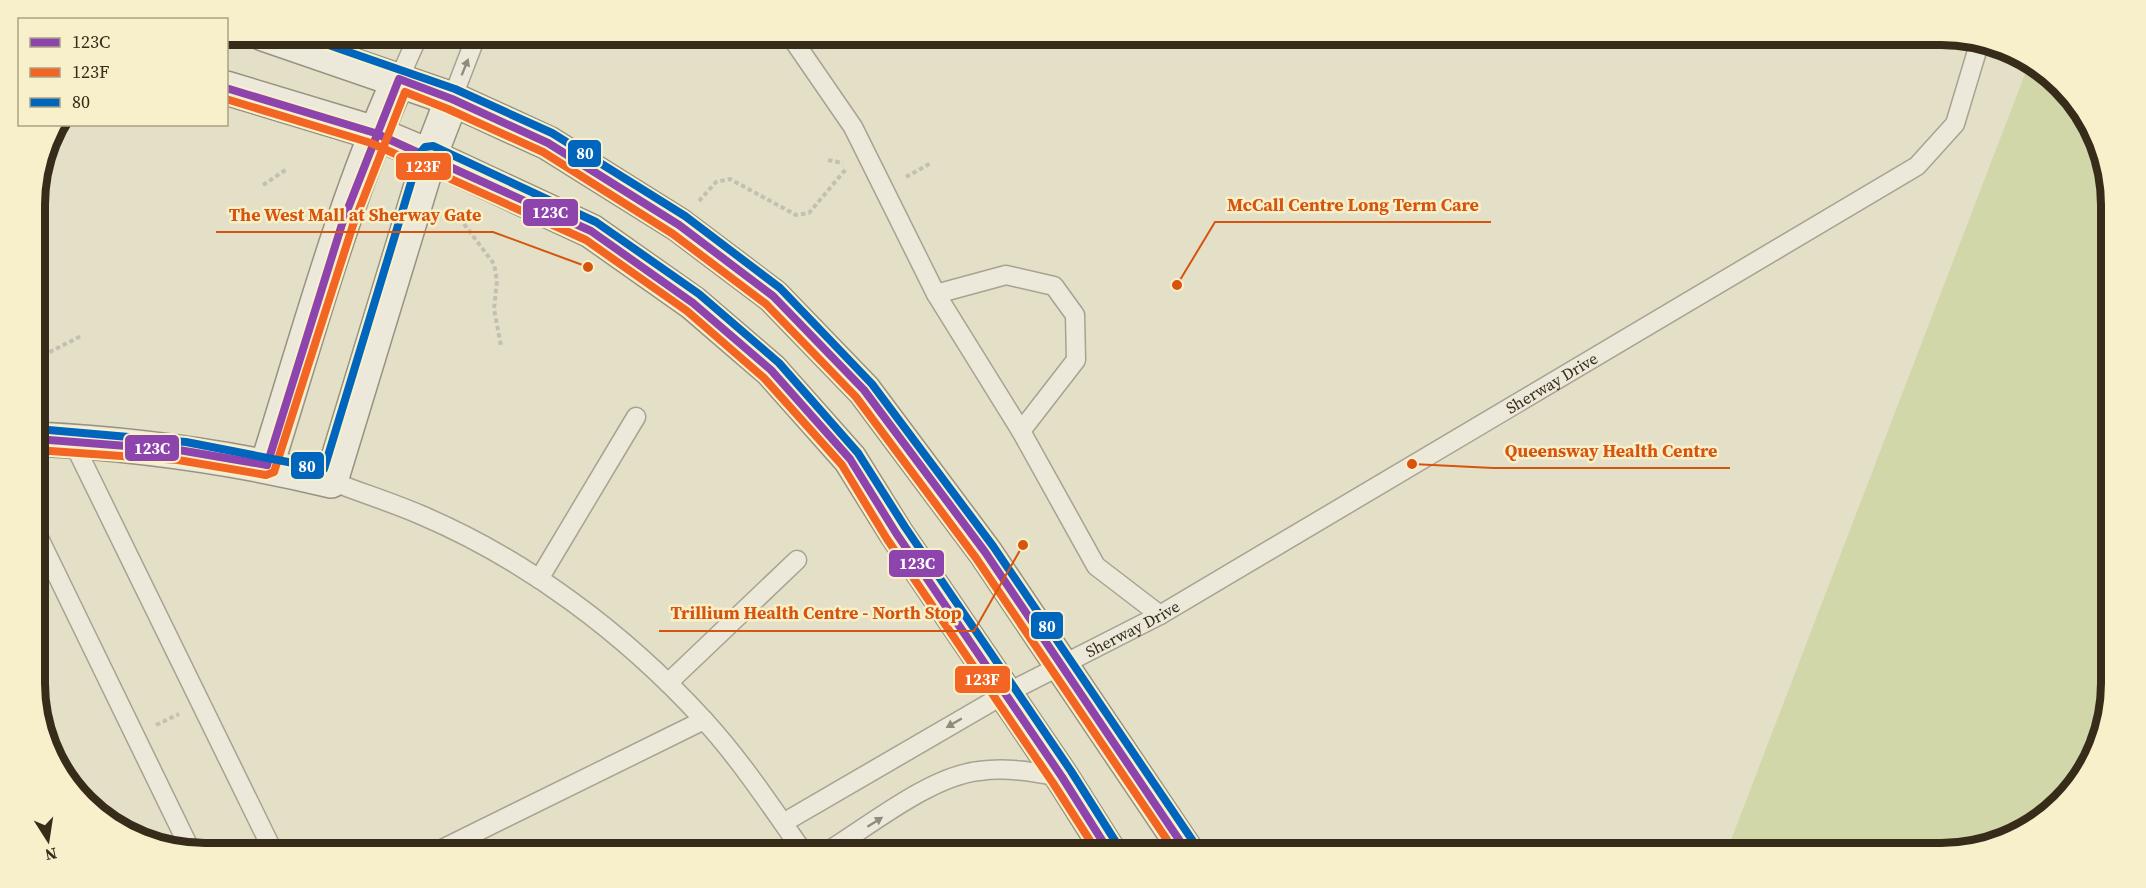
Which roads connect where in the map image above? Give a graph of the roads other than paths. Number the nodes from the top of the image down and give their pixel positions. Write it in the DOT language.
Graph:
graph roads {
  1 [pos="296,45"];
  2 [pos="414,45"];
  3 [pos="473,45"];
  4 [pos="797,45"];
  5 [pos="1978,49"];
  6 [pos="399,79"];
  7 [pos="228,89"];
  8 [pos="452,99"];
  9 [pos="375,133"];
  10 [pos="430,156"];
  11 [pos="936,294"];
  12 [pos="636,417"];
  13 [pos="1021,431"];
  14 [pos="45,439"];
  15 [pos="72,440"];
  16 [pos="267,465"];
  17 [pos="331,481"];
  18 [pos="45,551"];
  19 [pos="797,560"];
  20 [pos="539,579"];
  21 [pos="1160,615"];
  22 [pos="1060,664"];
  23 [pos="668,683"];
  24 [pos="1005,694"];
  25 [pos="704,720"];
  26 [pos="1062,777"];
  27 [pos="783,823"];
  28 [pos="470,836"];
  29 [pos="187,842"];
  30 [pos="269,843"];
  31 [pos="456,843"];
  32 [pos="475,843"];
  33 [pos="797,843"];
  34 [pos="841,843"];
  35 [pos="1104,843"];
  36 [pos="1181,843"];
  1 -- 6 [label="main road"];
  2 -- 6 [label="lane"];
  8 -- 3 [label="lane, one-way"];
  4 -- 11 [label="lane"];
  5 -- 21 [label="lane, Sherway Drive"];
  6 -- 8 [label="main road"];
  6 -- 9 [label="main road"];
  7 -- 9 [label="main road"];
  8 -- 10 [label="main road"];
  8 -- 22 [label="main road"];
  9 -- 10 [label="main road"];
  9 -- 16 [label="main road"];
  10 -- 17 [label="main road"];
  10 -- 24 [label="main road"];
  11 -- 13 [label="lane"];
  11 -- 13 [label="lane"];
  12 -- 20 [label="lane"];
  13 -- 21 [label="lane"];
  14 -- 15 [label="main road"];
  15 -- 16 [label="main road"];
  15 -- 30 [label="lane"];
  16 -- 17 [label="main road"];
  17 -- 20 [label="lane"];
  18 -- 29 [label="lane"];
  19 -- 23 [label="lane"];
  20 -- 23 [label="lane"];
  21 -- 22 [label="lane, Sherway Drive"];
  22 -- 24 [label="lane, Sherway Drive"];
  22 -- 36 [label="main road"];
  23 -- 25 [label="lane"];
  24 -- 26 [label="main road"];
  24 -- 27 [label="lane, Sherway Drive, one-way"];
  25 -- 27 [label="lane"];
  25 -- 28 [label="lane"];
  34 -- 26 [label="lane, one-way"];
  26 -- 35 [label="main road"];
  27 -- 33 [label="lane"];
  28 -- 31 [label="lane"];
  28 -- 32 [label="lane"];
}
